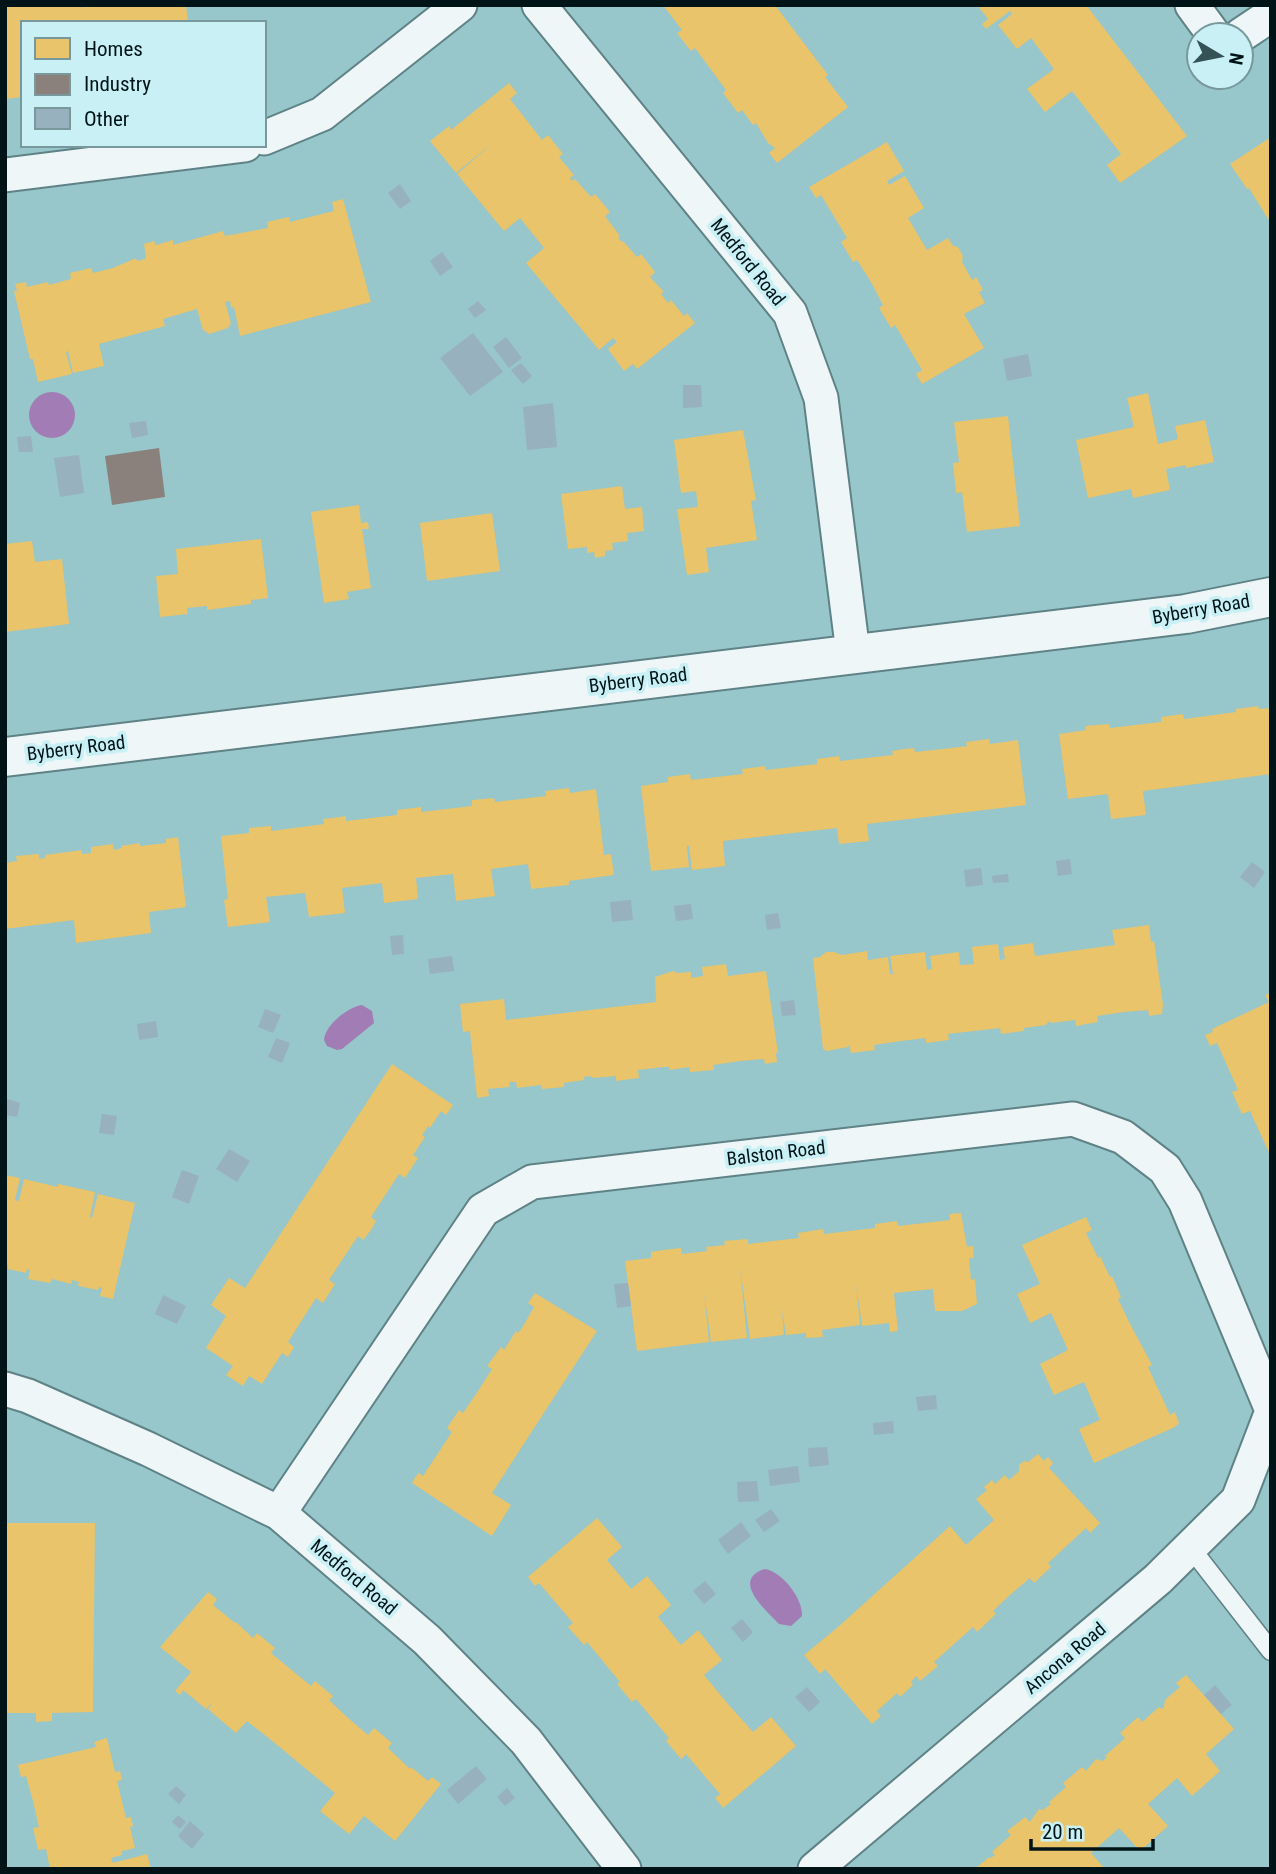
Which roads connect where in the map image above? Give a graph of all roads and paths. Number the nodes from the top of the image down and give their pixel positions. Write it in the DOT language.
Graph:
graph roads {
  1 [pos="460,5"];
  2 [pos="539,5"];
  3 [pos="1192,5"];
  4 [pos="1271,15"];
  5 [pos="1204,21"];
  6 [pos="1255,26"];
  7 [pos="266,137"];
  8 [pos="229,147"];
  9 [pos="5,175"];
  10 [pos="1271,597"];
  11 [pos="853,653"];
  12 [pos="5,757"];
  13 [pos="5,1390"];
  14 [pos="1271,1408"];
  15 [pos="1271,1415"];
  16 [pos="279,1514"];
  17 [pos="1190,1547"];
  18 [pos="1271,1651"];
  19 [pos="624,1869"];
  20 [pos="815,1869"];
  1 -- 7 [label="street"];
  2 -- 11 [label="street, Medford Road"];
  3 -- 5 [label="street"];
  4 -- 6 [label="street"];
  8 -- 9 [label="street"];
  10 -- 11 [label="street, Byberry Road"];
  11 -- 12 [label="street, Byberry Road"];
  13 -- 16 [label="street, Medford Road"];
  14 -- 16 [label="street, Balston Road"];
  15 -- 17 [label="street, Ancona Road"];
  16 -- 19 [label="street, Medford Road"];
  17 -- 18 [label="lane"];
  17 -- 20 [label="street, Ancona Road"];
}
